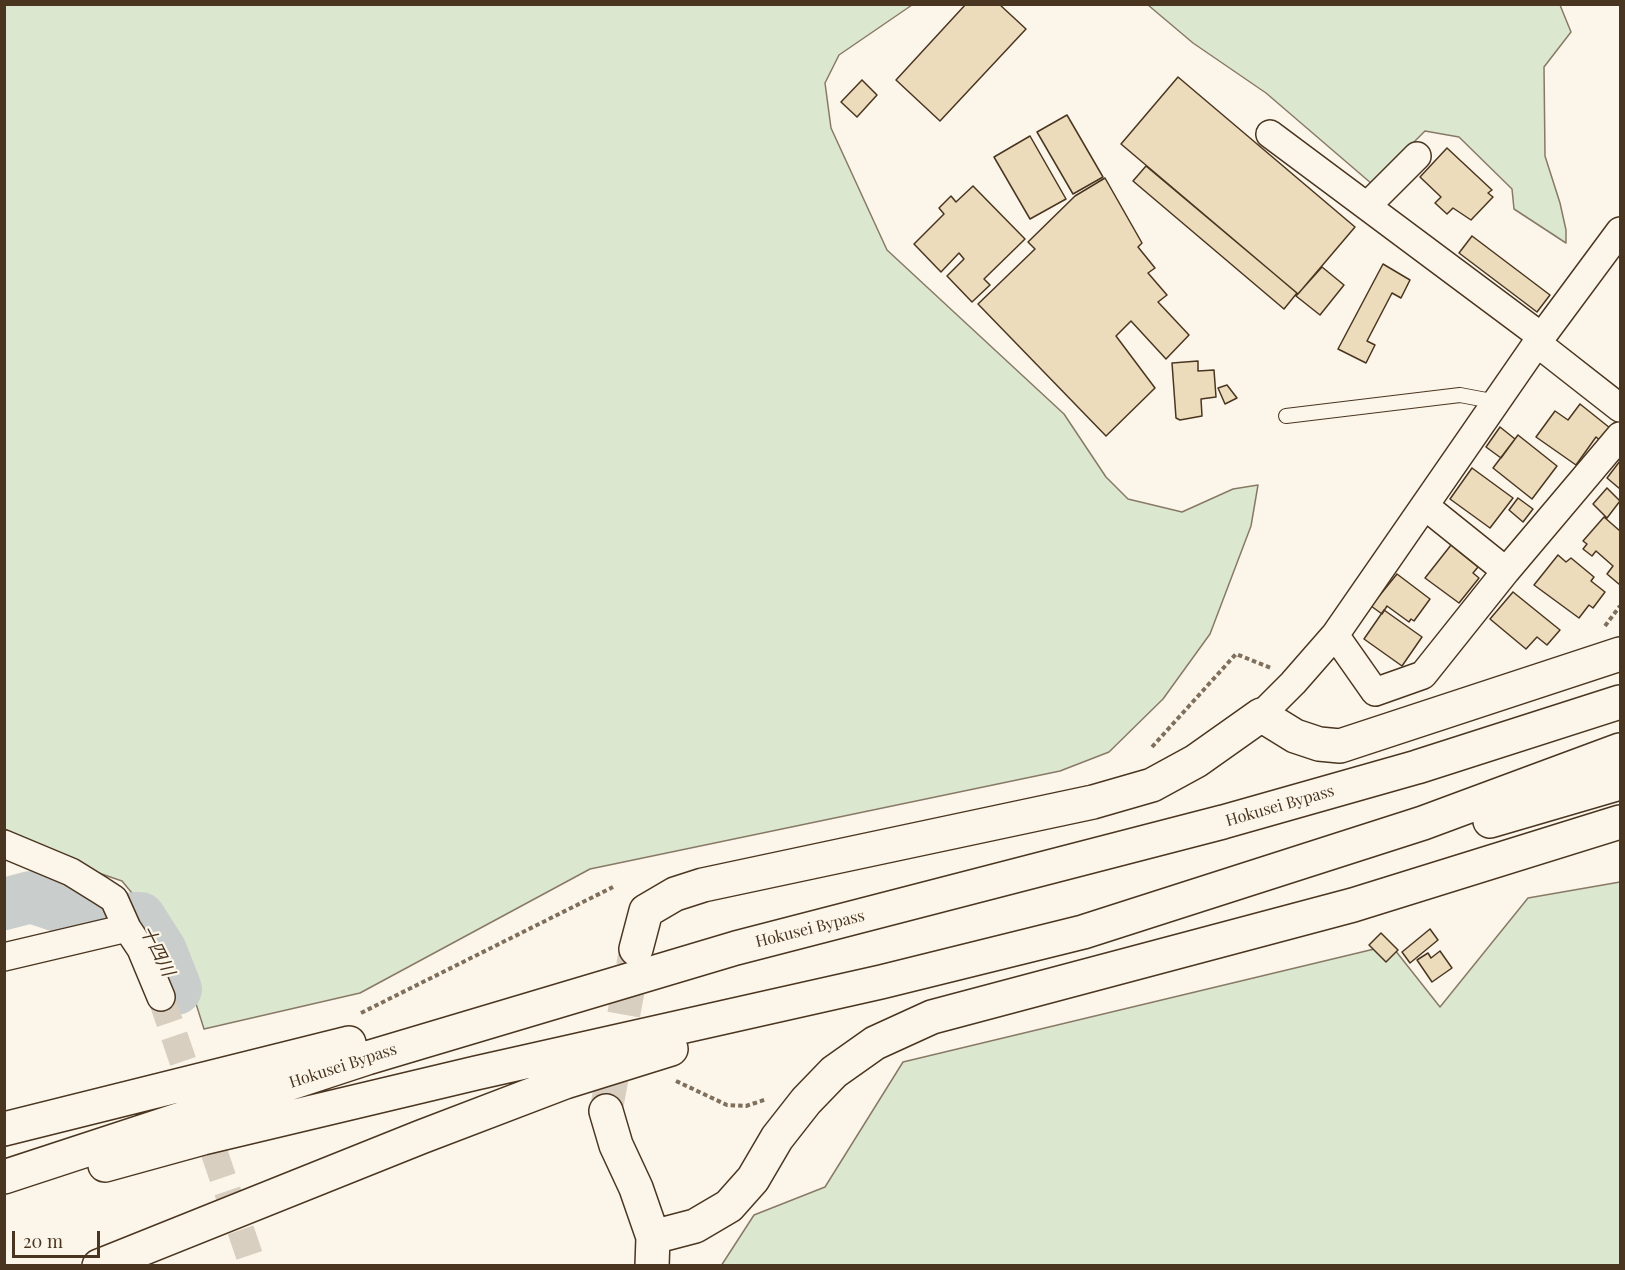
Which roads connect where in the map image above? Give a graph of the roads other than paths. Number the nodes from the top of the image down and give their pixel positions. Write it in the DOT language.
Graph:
graph roads {
  1 [pos="1270,134"];
  2 [pos="1417,156"];
  3 [pos="1367,206"];
  4 [pos="1620,231"];
  5 [pos="1539,340"];
  6 [pos="1614,393"];
  7 [pos="1497,402"];
  8 [pos="1286,416"];
  9 [pos="1620,436"];
  10 [pos="1425,506"];
  11 [pos="1506,571"];
  12 [pos="1335,635"];
  13 [pos="1620,654"];
  14 [pos="1620,694"];
  15 [pos="1620,702"];
  16 [pos="1261,714"];
  17 [pos="1584,714"];
  18 [pos="1620,750"];
  19 [pos="1620,783"];
  20 [pos="1620,822"];
  21 [pos="4,844"];
  22 [pos="127,928"];
  23 [pos="1083,932"];
  24 [pos="736,948"];
  25 [pos="636,949"];
  26 [pos="4,957"];
  27 [pos="881,982"];
  28 [pos="161,997"];
  29 [pos="606,1111"];
  30 [pos="4,1129"];
  31 [pos="4,1177"];
  32 [pos="4,1194"];
  33 [pos="652,1251"];
  34 [pos="99,1266"];
  1 -- 3 [label="street"];
  2 -- 3 [label="street"];
  3 -- 5 [label="street"];
  4 -- 5 [label="street"];
  5 -- 6 [label="street"];
  5 -- 7 [label="street"];
  7 -- 8 [label="lane"];
  7 -- 10 [label="street"];
  9 -- 11 [label="street"];
  10 -- 11 [label="street"];
  10 -- 12 [label="street"];
  11 -- 12 [label="street"];
  12 -- 16 [label="street"];
  13 -- 16 [label="main road"];
  14 -- 17 [label="main road"];
  15 -- 17 [label="main road, Hokusei Bypass"];
  16 -- 25 [label="main road"];
  17 -- 24 [label="main road, Hokusei Bypass"];
  18 -- 23 [label="main road, Hokusei Bypass"];
  19 -- 23 [label="main road"];
  20 -- 33 [label="main road"];
  21 -- 22 [label="street"];
  22 -- 26 [label="street"];
  22 -- 28 [label="street"];
  23 -- 27 [label="main road, Hokusei Bypass"];
  24 -- 30 [label="main road"];
  24 -- 31 [label="main road, Hokusei Bypass"];
  27 -- 32 [label="main road, Hokusei Bypass"];
  27 -- 34 [label="main road"];
  29 -- 33 [label="main road"];
}
